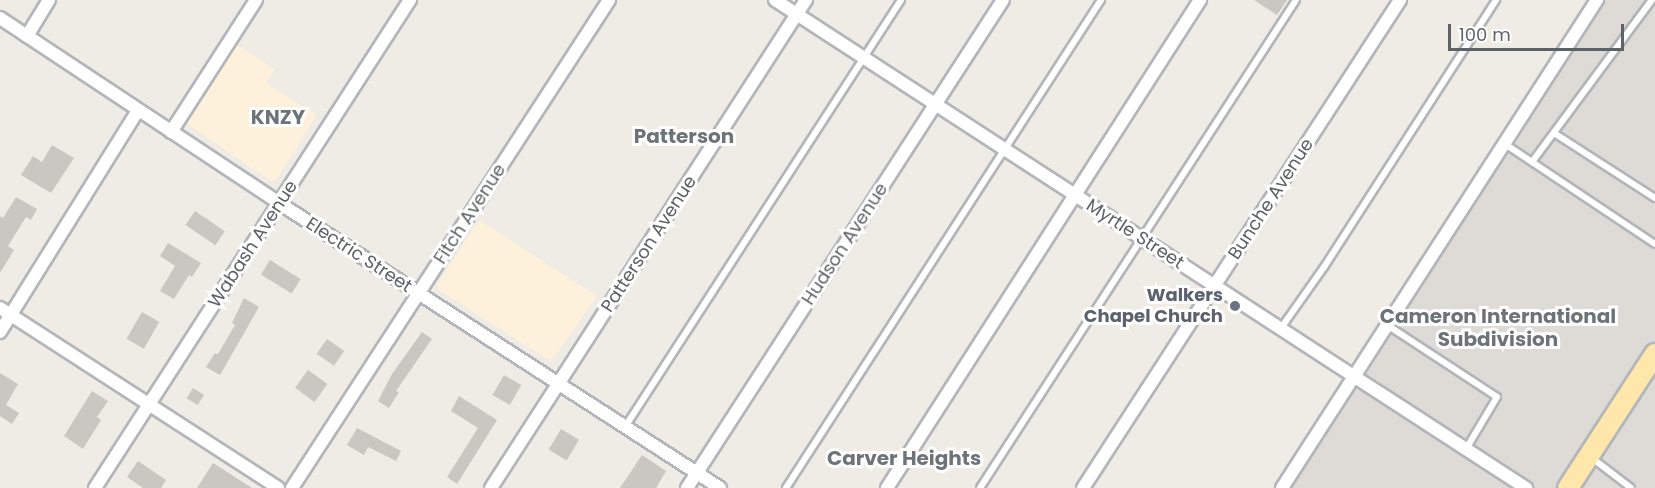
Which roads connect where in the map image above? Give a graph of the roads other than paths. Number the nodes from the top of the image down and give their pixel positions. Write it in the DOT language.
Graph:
graph roads {
  1 [pos="50,0"];
  2 [pos="256,0"];
  3 [pos="410,0"];
  4 [pos="609,0"];
  5 [pos="775,0"];
  6 [pos="806,0"];
  7 [pos="901,0"];
  8 [pos="1003,0"];
  9 [pos="1101,0"];
  10 [pos="1200,0"];
  11 [pos="1296,0"];
  12 [pos="1400,0"];
  13 [pos="1496,0"];
  14 [pos="1597,0"];
  15 [pos="1652,0"];
  16 [pos="797,14"];
  17 [pos="0,19"];
  18 [pos="27,36"];
  19 [pos="862,57"];
  20 [pos="935,104"];
  21 [pos="138,110"];
  22 [pos="171,132"];
  23 [pos="1554,133"];
  24 [pos="1504,144"];
  25 [pos="1004,149"];
  26 [pos="1532,162"];
  27 [pos="1075,195"];
  28 [pos="1655,198"];
  29 [pos="279,203"];
  30 [pos="1141,238"];
  31 [pos="1655,244"];
  32 [pos="1215,286"];
  33 [pos="418,293"];
  34 [pos="5,311"];
  35 [pos="1388,325"];
  36 [pos="1280,328"];
  37 [pos="0,332"];
  38 [pos="1655,354"];
  39 [pos="1354,376"];
  40 [pos="558,384"];
  41 [pos="149,404"];
  42 [pos="625,427"];
  43 [pos="1466,449"];
  44 [pos="1589,456"];
  45 [pos="697,473"];
  46 [pos="95,488"];
  47 [pos="278,488"];
  48 [pos="292,488"];
  49 [pos="491,488"];
  50 [pos="687,488"];
  51 [pos="720,488"];
  52 [pos="786,488"];
  53 [pos="887,488"];
  54 [pos="980,488"];
  55 [pos="1083,488"];
  56 [pos="1282,488"];
  57 [pos="1526,488"];
  58 [pos="1568,488"];
  59 [pos="1631,488"];
  1 -- 18 [label="street"];
  2 -- 22 [label="street"];
  3 -- 29 [label="street, Wabash Avenue"];
  4 -- 33 [label="street, Fitch Avenue"];
  5 -- 16 [label="street, Myrtle Street"];
  6 -- 16 [label="street, Patterson Avenue"];
  7 -- 19 [label="lane"];
  8 -- 20 [label="street, Hudson Avenue"];
  9 -- 25 [label="lane"];
  10 -- 27 [label="street"];
  11 -- 30 [label="lane"];
  12 -- 32 [label="street, Bunche Avenue"];
  13 -- 36 [label="lane"];
  14 -- 24 [label="street"];
  15 -- 23 [label="lane"];
  16 -- 19 [label="street, Myrtle Street"];
  16 -- 40 [label="street, Patterson Avenue"];
  17 -- 18 [label="street, Electric Street"];
  18 -- 21 [label="street, Electric Street"];
  19 -- 20 [label="street, Myrtle Street"];
  19 -- 42 [label="lane"];
  20 -- 25 [label="street, Myrtle Street"];
  20 -- 45 [label="street, Hudson Avenue"];
  21 -- 22 [label="street, Electric Street"];
  21 -- 34 [label="street"];
  22 -- 29 [label="street, Electric Street"];
  23 -- 26 [label="lane"];
  23 -- 28 [label="lane"];
  24 -- 26 [label="lane"];
  24 -- 35 [label="street"];
  25 -- 27 [label="street, Myrtle Street"];
  25 -- 52 [label="lane"];
  26 -- 31 [label="lane"];
  27 -- 30 [label="street, Myrtle Street"];
  27 -- 53 [label="street"];
  29 -- 33 [label="street, Electric Street"];
  29 -- 41 [label="street, Wabash Avenue"];
  30 -- 32 [label="street, Myrtle Street"];
  30 -- 54 [label="lane"];
  32 -- 36 [label="street, Myrtle Street"];
  32 -- 55 [label="street, Bunche Avenue"];
  33 -- 40 [label="street, Electric Street"];
  33 -- 48 [label="street, Fitch Avenue"];
  34 -- 37 [label="street"];
  34 -- 41 [label="street"];
  35 -- 39 [label="street"];
  35 -- 43 [label="lane"];
  36 -- 39 [label="street, Myrtle Street"];
  38 -- 44 [label="main road"];
  39 -- 43 [label="street, Myrtle Street"];
  39 -- 56 [label="street"];
  40 -- 42 [label="street, Electric Street"];
  40 -- 49 [label="street, Patterson Avenue"];
  41 -- 46 [label="street, Wabash Avenue"];
  41 -- 47 [label="street"];
  42 -- 45 [label="street, Electric Street"];
  43 -- 57 [label="street, Myrtle Street"];
  44 -- 58 [label="main road"];
  44 -- 59 [label="lane"];
  45 -- 50 [label="street, Hudson Avenue"];
  45 -- 51 [label="street, Electric Street"];
}
